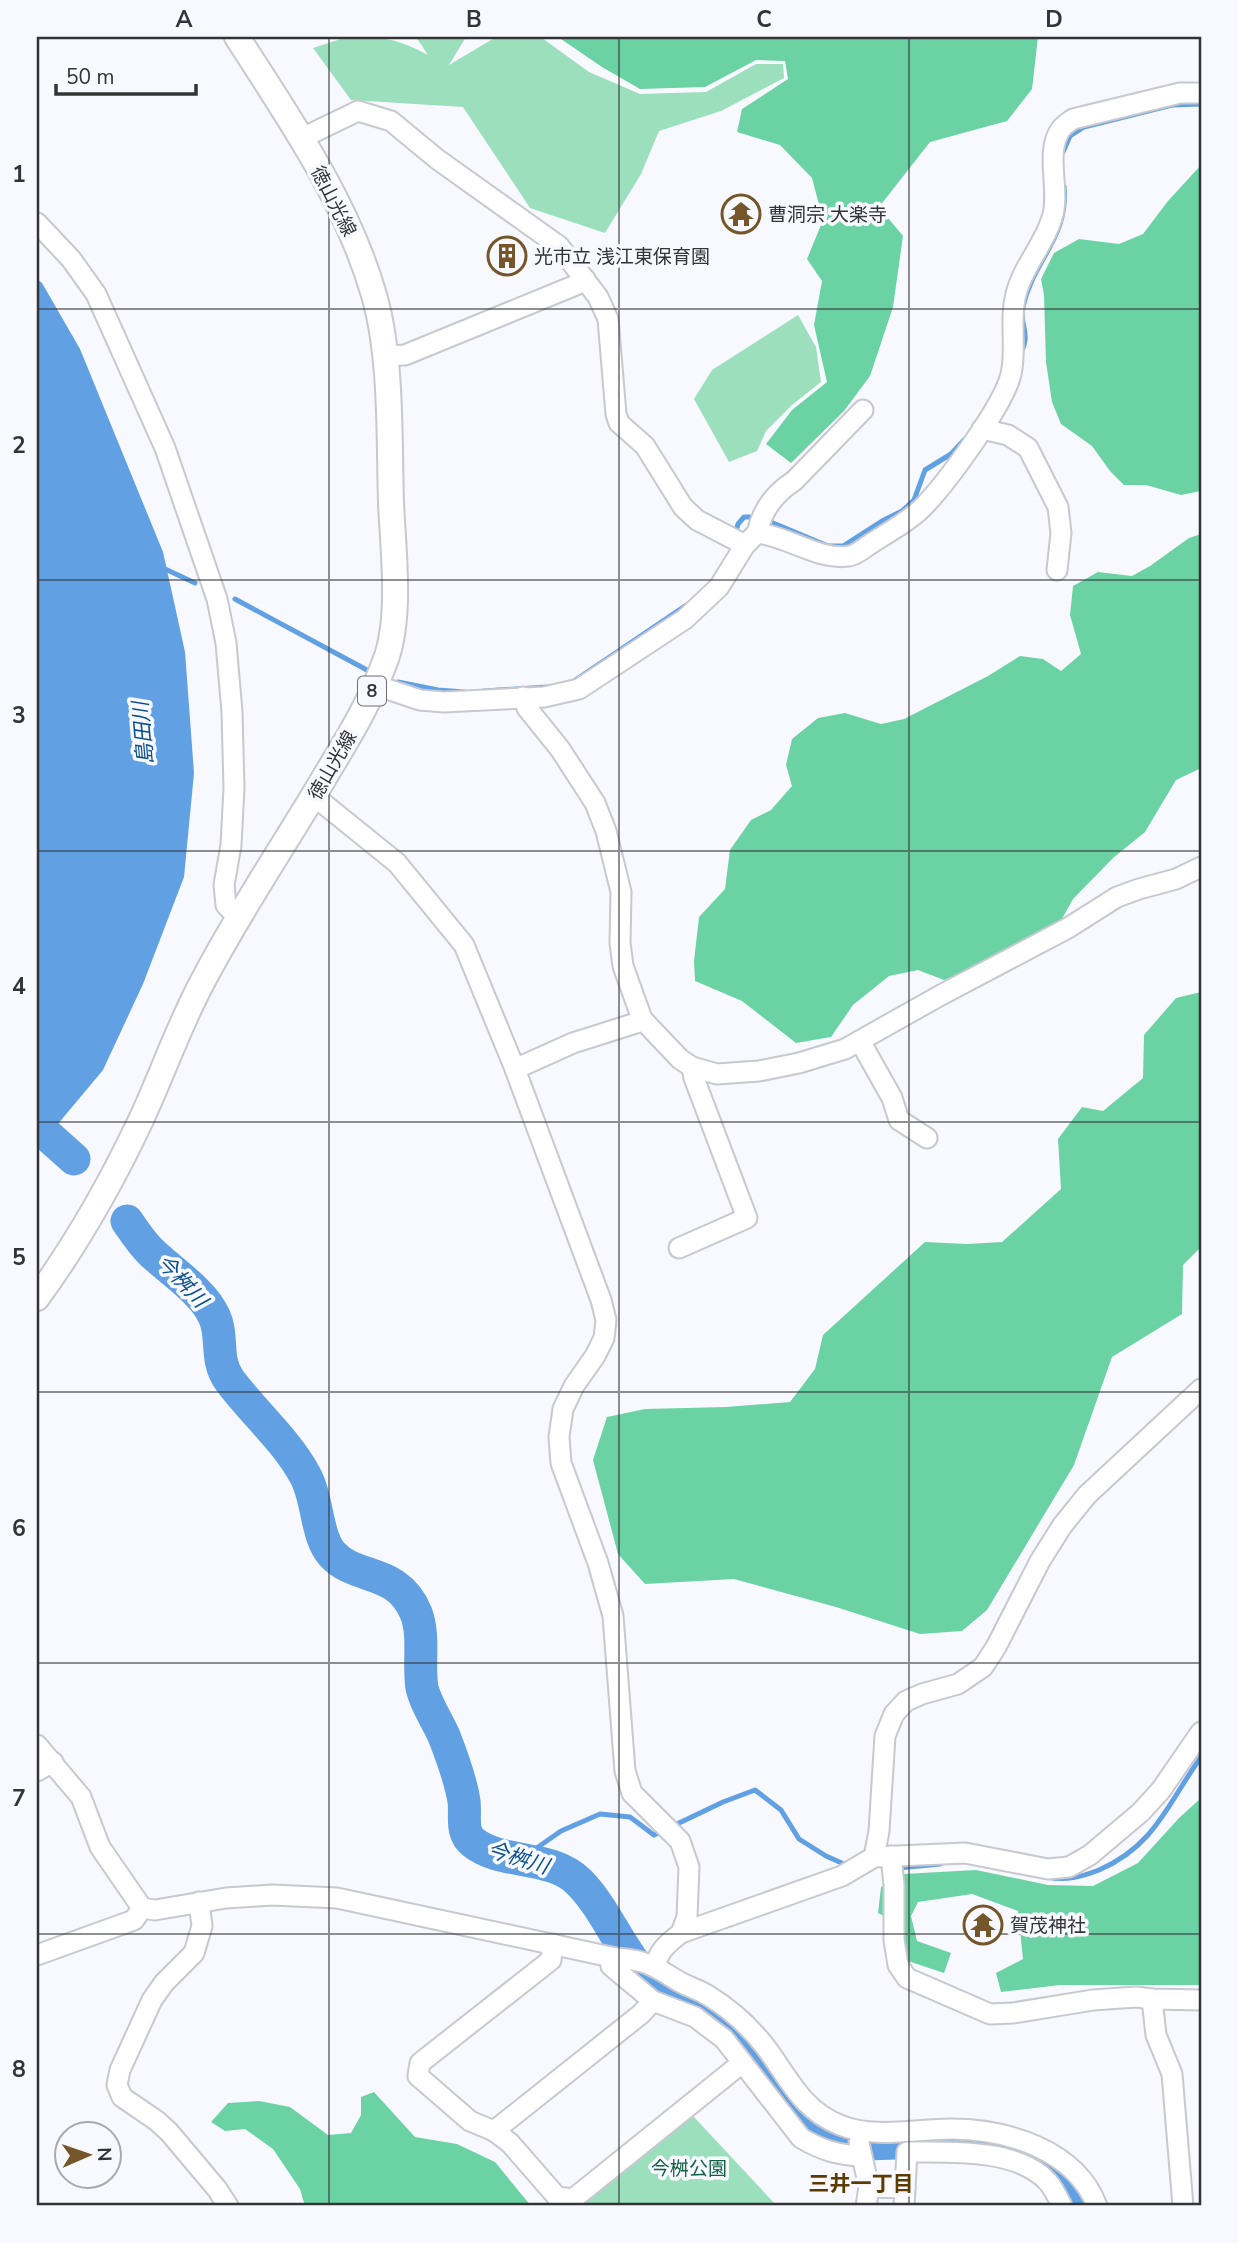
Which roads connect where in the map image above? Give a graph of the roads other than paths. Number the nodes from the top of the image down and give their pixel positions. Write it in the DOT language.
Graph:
graph roads {
  1 [pos="237,37"];
  2 [pos="1201,93"];
  3 [pos="302,138"];
  4 [pos="37,223"];
  5 [pos="584,279"];
  6 [pos="385,356"];
  7 [pos="863,410"];
  8 [pos="982,429"];
  9 [pos="751,539"];
  10 [pos="1058,570"];
  11 [pos="375,685"];
  12 [pos="523,697"];
  13 [pos="314,796"];
  14 [pos="1201,867"];
  15 [pos="238,918"];
  16 [pos="642,1019"];
  17 [pos="860,1041"];
  18 [pos="692,1067"];
  19 [pos="515,1069"];
  20 [pos="927,1138"];
  21 [pos="679,1248"];
  22 [pos="37,1298"];
  23 [pos="1201,1389"];
  24 [pos="1201,1732"];
  25 [pos="37,1745"];
  26 [pos="45,1766"];
  27 [pos="883,1856"];
  28 [pos="200,1902"];
  29 [pos="142,1908"];
  30 [pos="681,1933"];
  31 [pos="553,1944"];
  32 [pos="37,1955"];
  33 [pos="611,1957"];
  34 [pos="655,1966"];
  35 [pos="1152,1999"];
  36 [pos="1201,2000"];
  37 [pos="653,2001"];
  38 [pos="741,2063"];
  39 [pos="860,2130"];
  40 [pos="494,2131"];
  41 [pos="861,2156"];
  42 [pos="867,2197"];
  43 [pos="904,2197"];
  44 [pos="228,2206"];
  45 [pos="1062,2206"];
  46 [pos="1097,2206"];
  47 [pos="1183,2206"];
  1 -- 3 [label="main road, 徳山光線 / 8"];
  2 -- 8 [label="street"];
  3 -- 5 [label="street"];
  3 -- 6 [label="main road, 徳山光線 / 8"];
  4 -- 15 [label="street"];
  5 -- 6 [label="street"];
  5 -- 9 [label="street"];
  6 -- 11 [label="main road, 徳山光線 / 8"];
  7 -- 9 [label="street"];
  8 -- 9 [label="street"];
  8 -- 10 [label="street"];
  9 -- 12 [label="street"];
  11 -- 12 [label="street"];
  11 -- 13 [label="main road, 徳山光線 / 8"];
  12 -- 16 [label="street"];
  13 -- 15 [label="main road, 徳山光線 / 8"];
  13 -- 19 [label="street"];
  14 -- 17 [label="street"];
  15 -- 22 [label="main road, 徳山光線 / 8"];
  16 -- 18 [label="street"];
  16 -- 19 [label="street"];
  17 -- 18 [label="street"];
  17 -- 20 [label="street"];
  18 -- 21 [label="street"];
  19 -- 30 [label="street"];
  23 -- 27 [label="street"];
  24 -- 27 [label="street"];
  25 -- 26 [label="street"];
  26 -- 29 [label="street"];
  27 -- 30 [label="street"];
  27 -- 35 [label="street"];
  28 -- 29 [label="street"];
  28 -- 31 [label="street"];
  28 -- 44 [label="street"];
  29 -- 32 [label="street"];
  30 -- 34 [label="street"];
  31 -- 33 [label="street"];
  31 -- 40 [label="street"];
  33 -- 34 [label="street"];
  33 -- 37 [label="street"];
  34 -- 39 [label="street"];
  35 -- 36 [label="street"];
  35 -- 47 [label="street"];
  37 -- 38 [label="street"];
  37 -- 40 [label="street"];
  38 -- 40 [label="street"];
  38 -- 41 [label="street"];
  39 -- 41 [label="street"];
  39 -- 46 [label="street"];
  41 -- 42 [label="street"];
  42 -- 43 [label="street"];
  43 -- 45 [label="street"];
}
